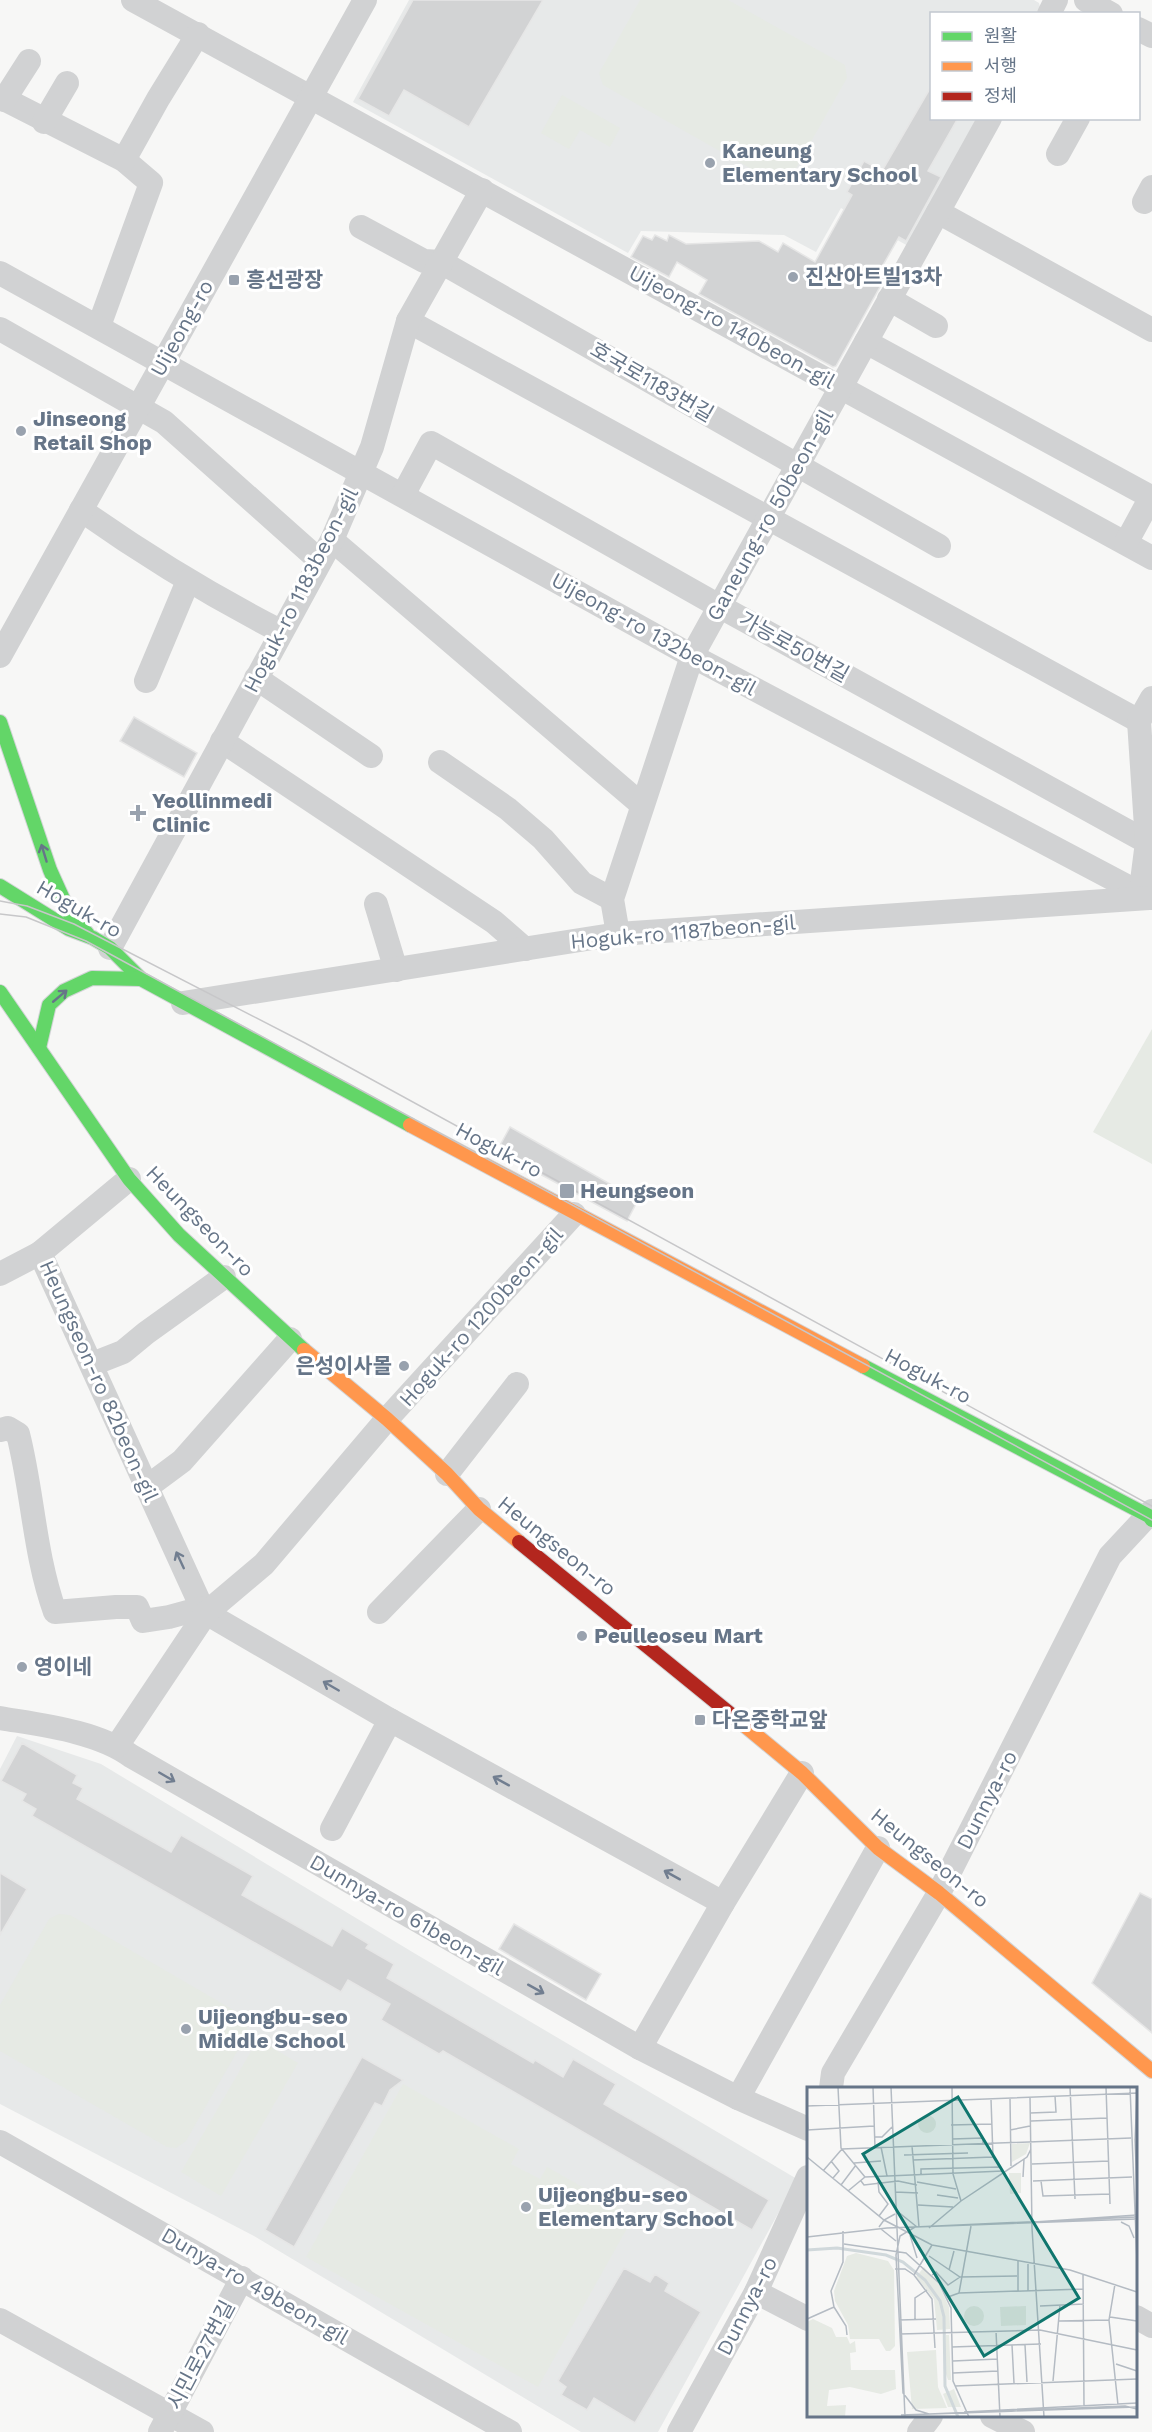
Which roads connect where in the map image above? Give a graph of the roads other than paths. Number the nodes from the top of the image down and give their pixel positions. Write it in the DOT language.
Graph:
graph roads {
  1 [pos="365,0"];
  2 [pos="1086,0"];
  3 [pos="140,2"];
  4 [pos="1107,12"];
  5 [pos="198,34"];
  6 [pos="28,61"];
  7 [pos="67,83"];
  8 [pos="311,96"];
  9 [pos="2,99"];
  10 [pos="989,120"];
  11 [pos="1077,120"];
  12 [pos="44,122"];
  13 [pos="1058,154"];
  14 [pos="124,160"];
  15 [pos="483,190"];
  16 [pos="938,212"];
  17 [pos="361,227"];
  18 [pos="441,262"];
  19 [pos="0,273"];
  20 [pos="889,299"];
  21 [pos="408,321"];
  22 [pos="99,326"];
  23 [pos="936,326"];
  24 [pos="0,330"];
  25 [pos="1152,330"];
  26 [pos="866,342"];
  27 [pos="164,362"];
  28 [pos="841,387"];
  29 [pos="139,407"];
  30 [pos="798,465"];
  31 [pos="362,472"];
  32 [pos="403,495"];
  33 [pos="81,510"];
  34 [pos="768,518"];
  35 [pos="332,540"];
  36 [pos="1126,543"];
  37 [pos="939,546"];
  38 [pos="1152,558"];
  39 [pos="320,561"];
  40 [pos="188,581"];
  41 [pos="719,606"];
  42 [pos="280,632"];
  43 [pos="0,656"];
  44 [pos="692,656"];
  45 [pos="256,678"];
  46 [pos="146,681"];
  47 [pos="1152,698"];
  48 [pos="1139,721"];
  49 [pos="0,722"];
  50 [pos="222,741"];
  51 [pos="371,756"];
  52 [pos="441,762"];
  53 [pos="642,805"];
  54 [pos="1147,842"];
  55 [pos="0,886"];
  56 [pos="1151,897"];
  57 [pos="612,899"];
  58 [pos="376,904"];
  59 [pos="618,934"];
  60 [pos="102,943"];
  61 [pos="525,949"];
  62 [pos="396,970"];
  63 [pos="141,979"];
  64 [pos="0,992"];
  65 [pos="183,1003"];
  66 [pos="39,1048"];
  67 [pos="129,1179"];
  68 [pos="574,1214"];
  69 [pos="40,1253"];
  70 [pos="0,1274"];
  71 [pos="224,1277"];
  72 [pos="290,1339"];
  73 [pos="91,1362"];
  74 [pos="517,1384"];
  75 [pos="387,1419"];
  76 [pos="0,1430"];
  77 [pos="447,1474"];
  78 [pos="147,1487"];
  79 [pos="479,1509"];
  80 [pos="1151,1516"];
  81 [pos="204,1610"];
  82 [pos="379,1612"];
  83 [pos="0,1718"];
  84 [pos="390,1720"];
  85 [pos="117,1746"];
  86 [pos="802,1773"];
  87 [pos="332,1829"];
  88 [pos="878,1848"];
  89 [pos="939,1893"];
  90 [pos="723,1903"];
  91 [pos="640,2048"];
  92 [pos="1152,2071"];
  93 [pos="831,2087"];
  94 [pos="738,2098"];
  95 [pos="807,2129"];
  96 [pos="0,2142"];
  97 [pos="807,2180"];
  98 [pos="242,2278"];
  99 [pos="756,2292"];
  100 [pos="807,2318"];
  101 [pos="1137,2318"];
  102 [pos="0,2320"];
  103 [pos="1152,2326"];
  104 [pos="930,2417"];
  105 [pos="996,2417"];
  106 [pos="165,2423"];
  107 [pos="202,2432"];
  108 [pos="510,2432"];
  109 [pos="679,2432"];
  110 [pos="919,2432"];
  111 [pos="1023,2432"];
  1 -- 8 [label="street, Uijeong-ro"];
  2 -- 4 [label="street"];
  3 -- 5 [label="street, Uijeong-ro 140beon-gil"];
  5 -- 8 [label="street, Uijeong-ro 140beon-gil"];
  5 -- 14 [label="street"];
  6 -- 9 [label="street"];
  7 -- 12 [label="street"];
  8 -- 15 [label="street, Uijeong-ro 140beon-gil"];
  8 -- 27 [label="street, Uijeong-ro"];
  9 -- 12 [label="street"];
  10 -- 16 [label="street, Ganeung-ro 50beon-gil"];
  11 -- 13 [label="street"];
  12 -- 14 [label="street"];
  14 -- 22 [label="street"];
  15 -- 18 [label="street, Hoguk-ro 1183beon-gil"];
  15 -- 28 [label="street, Uijeong-ro 140beon-gil"];
  16 -- 20 [label="street, Ganeung-ro 50beon-gil"];
  16 -- 25 [label="street"];
  17 -- 18 [label="street, 호국로1183번길"];
  18 -- 21 [label="street, Hoguk-ro 1183beon-gil"];
  18 -- 30 [label="street, 호국로1183번길"];
  19 -- 22 [label="street, Uijeong-ro 132beon-gil"];
  20 -- 23 [label="street"];
  20 -- 26 [label="street, Ganeung-ro 50beon-gil"];
  21 -- 31 [label="street, Hoguk-ro 1183beon-gil"];
  21 -- 34 [label="street"];
  22 -- 27 [label="street, Uijeong-ro 132beon-gil"];
  24 -- 29 [label="street"];
  26 -- 28 [label="street, Ganeung-ro 50beon-gil"];
  26 -- 36 [label="street"];
  27 -- 29 [label="street, Uijeong-ro"];
  27 -- 31 [label="street, Uijeong-ro 132beon-gil"];
  28 -- 30 [label="street, Ganeung-ro 50beon-gil"];
  28 -- 36 [label="street, Uijeong-ro 140beon-gil"];
  29 -- 33 [label="street, Uijeong-ro"];
  29 -- 39 [label="street"];
  30 -- 34 [label="street, Ganeung-ro 50beon-gil"];
  30 -- 37 [label="street, 호국로1183번길"];
  31 -- 32 [label="street, Uijeong-ro 132beon-gil"];
  31 -- 35 [label="street, Hoguk-ro 1183beon-gil"];
  32 -- 41 [label="street, 가능로50번길"];
  32 -- 44 [label="street, Uijeong-ro 132beon-gil"];
  33 -- 40 [label="street"];
  33 -- 43 [label="street, Uijeong-ro"];
  34 -- 41 [label="street, Ganeung-ro 50beon-gil"];
  34 -- 48 [label="street"];
  35 -- 39 [label="street, Hoguk-ro 1183beon-gil"];
  35 -- 53 [label="street"];
  36 -- 38 [label="street, Uijeong-ro 140beon-gil"];
  39 -- 42 [label="street, Hoguk-ro 1183beon-gil"];
  40 -- 42 [label="street"];
  40 -- 46 [label="street"];
  41 -- 44 [label="street, Ganeung-ro 50beon-gil"];
  41 -- 54 [label="street, 가능로50번길"];
  42 -- 45 [label="street, Hoguk-ro 1183beon-gil"];
  44 -- 53 [label="street, Ganeung-ro 50beon-gil"];
  44 -- 56 [label="street, Uijeong-ro 132beon-gil"];
  45 -- 50 [label="street, Hoguk-ro 1183beon-gil"];
  45 -- 51 [label="street"];
  47 -- 48 [label="street"];
  48 -- 54 [label="street"];
  60 -- 49 [label="street, one-way"];
  50 -- 60 [label="street, Hoguk-ro 1183beon-gil"];
  50 -- 61 [label="street"];
  52 -- 57 [label="street"];
  53 -- 57 [label="street, Ganeung-ro 50beon-gil"];
  54 -- 56 [label="street"];
  55 -- 60 [label="street, Hoguk-ro"];
  56 -- 59 [label="street, Hoguk-ro 1187beon-gil"];
  57 -- 59 [label="street, Ganeung-ro 50beon-gil"];
  58 -- 62 [label="street"];
  59 -- 61 [label="street, Hoguk-ro 1187beon-gil"];
  60 -- 63 [label="street, Hoguk-ro"];
  61 -- 62 [label="street, Hoguk-ro 1187beon-gil"];
  62 -- 65 [label="street, Hoguk-ro 1187beon-gil"];
  63 -- 65 [label="street, Hoguk-ro"];
  66 -- 63 [label="street, one-way"];
  64 -- 66 [label="street, Heungseon-ro"];
  65 -- 68 [label="street, Hoguk-ro"];
  66 -- 67 [label="street, Heungseon-ro"];
  67 -- 69 [label="street, Heungseon-ro 82beon-gil"];
  67 -- 71 [label="street, Heungseon-ro"];
  68 -- 75 [label="street, Hoguk-ro 1200beon-gil"];
  68 -- 80 [label="street, Hoguk-ro"];
  69 -- 70 [label="street"];
  69 -- 73 [label="street, Heungseon-ro 82beon-gil"];
  71 -- 72 [label="street, Heungseon-ro"];
  71 -- 73 [label="street"];
  72 -- 75 [label="street, Heungseon-ro"];
  72 -- 78 [label="street"];
  73 -- 78 [label="street, Heungseon-ro 82beon-gil"];
  74 -- 77 [label="street"];
  75 -- 77 [label="street, Heungseon-ro"];
  75 -- 81 [label="street, Hoguk-ro 1200beon-gil"];
  76 -- 81 [label="street"];
  77 -- 79 [label="street, Heungseon-ro"];
  81 -- 78 [label="street, Heungseon-ro 82beon-gil, one-way"];
  79 -- 82 [label="street"];
  79 -- 86 [label="street, Heungseon-ro"];
  80 -- 89 [label="street, Dunnya-ro"];
  84 -- 81 [label="street, one-way"];
  81 -- 85 [label="street"];
  83 -- 85 [label="street, Dunnya-ro 61beon-gil"];
  84 -- 87 [label="street"];
  90 -- 84 [label="street, one-way"];
  85 -- 91 [label="street, Dunnya-ro 61beon-gil, one-way"];
  86 -- 88 [label="street, Heungseon-ro"];
  86 -- 90 [label="street"];
  88 -- 89 [label="street, Heungseon-ro"];
  88 -- 94 [label="street"];
  89 -- 92 [label="street, Heungseon-ro"];
  89 -- 93 [label="street, Dunnya-ro"];
  90 -- 91 [label="street"];
  91 -- 94 [label="street, Dunnya-ro 61beon-gil"];
  94 -- 95 [label="street, Dunnya-ro 61beon-gil"];
  96 -- 98 [label="street, Dunya-ro 49beon-gil"];
  97 -- 99 [label="street, Dunnya-ro"];
  98 -- 106 [label="street, 시민로27번길"];
  98 -- 108 [label="street, Dunya-ro 49beon-gil"];
  99 -- 100 [label="street"];
  99 -- 109 [label="street, Dunnya-ro"];
  101 -- 103 [label="street"];
  102 -- 106 [label="street"];
  104 -- 110 [label="street"];
  105 -- 111 [label="street"];
  106 -- 107 [label="street"];
}
